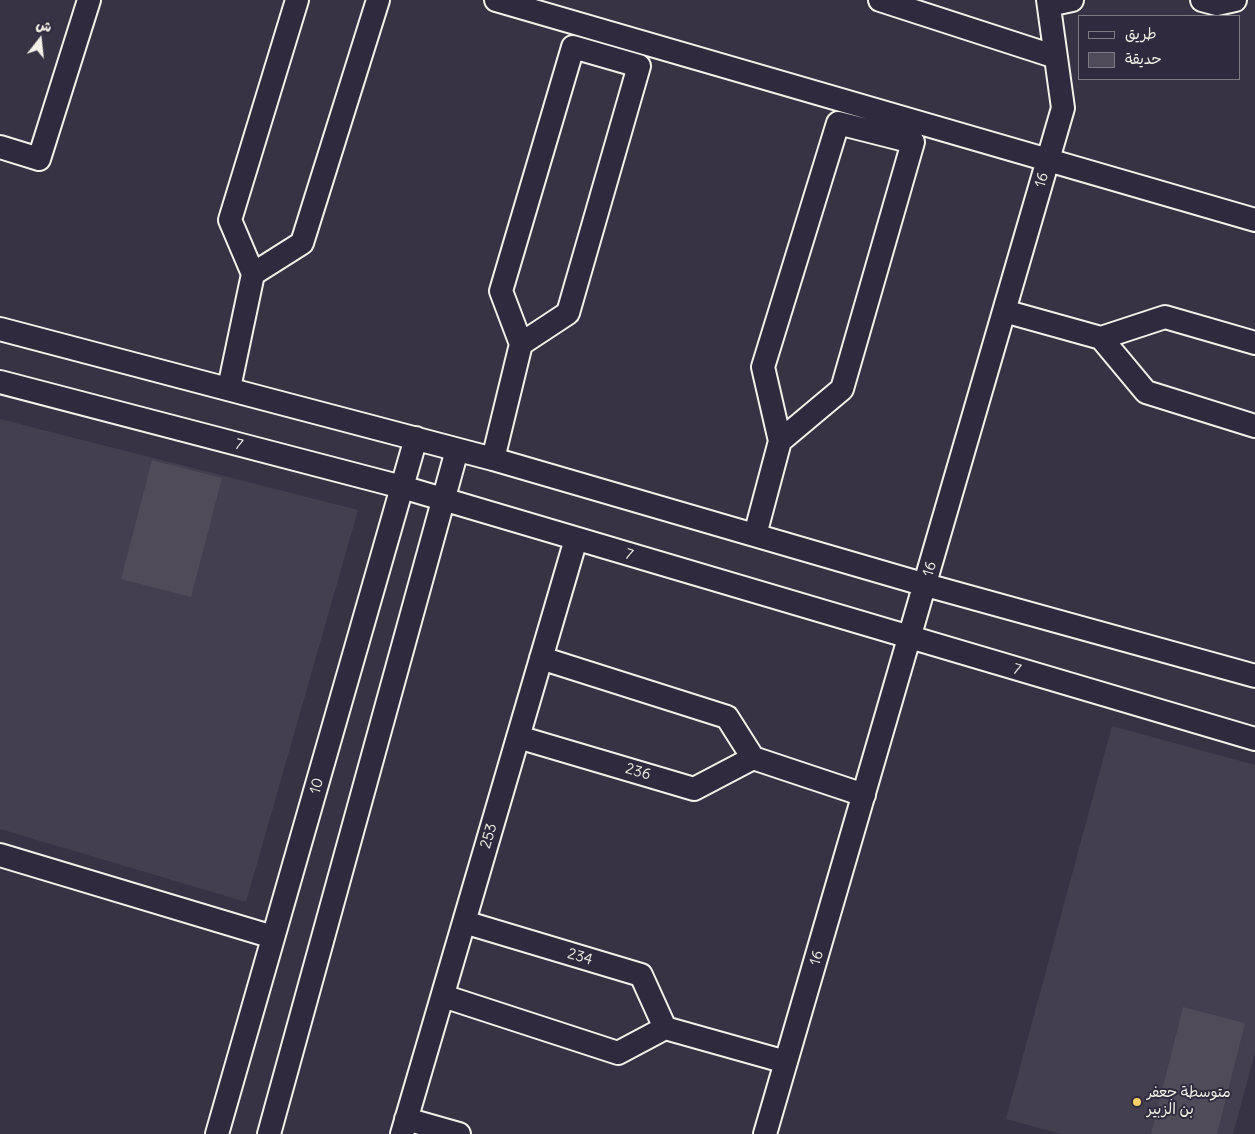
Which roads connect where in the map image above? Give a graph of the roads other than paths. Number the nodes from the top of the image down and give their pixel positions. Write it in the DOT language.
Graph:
graph roads {
  1 [pos="89,0"];
  2 [pos="297,0"];
  3 [pos="378,0"];
  4 [pos="496,0"];
  5 [pos="880,0"];
  6 [pos="1072,0"];
  7 [pos="1202,0"];
  8 [pos="1236,0"];
  9 [pos="1048,2"];
  10 [pos="1056,57"];
  11 [pos="1,151"];
  12 [pos="1048,160"];
  13 [pos="1255,220"];
  14 [pos="253,274"];
  15 [pos="1004,311"];
  16 [pos="0,329"];
  17 [pos="1101,338"];
  18 [pos="1255,343"];
  19 [pos="521,344"];
  20 [pos="0,382"];
  21 [pos="229,388"];
  22 [pos="1255,426"];
  23 [pos="416,438"];
  24 [pos="780,441"];
  25 [pos="457,450"];
  26 [pos="493,459"];
  27 [pos="402,487"];
  28 [pos="442,501"];
  29 [pos="755,535"];
  30 [pos="576,539"];
  31 [pos="926,584"];
  32 [pos="910,638"];
  33 [pos="541,658"];
  34 [pos="1255,676"];
  35 [pos="518,737"];
  36 [pos="1255,739"];
  37 [pos="753,758"];
  38 [pos="864,795"];
  39 [pos="0,855"];
  40 [pos="464,922"];
  41 [pos="274,937"];
  42 [pos="443,996"];
  43 [pos="665,1028"];
  44 [pos="786,1062"];
  45 [pos="404,1127"];
  46 [pos="217,1134"];
  47 [pos="269,1134"];
  48 [pos="459,1134"];
  49 [pos="765,1134"];
  1 -- 11 [label="street"];
  2 -- 14 [label="street"];
  3 -- 14 [label="street"];
  4 -- 12 [label="street"];
  5 -- 10 [label="street"];
  6 -- 9 [label="street"];
  7 -- 8 [label="street"];
  9 -- 10 [label="street, 16"];
  10 -- 12 [label="street, 16"];
  12 -- 13 [label="street"];
  12 -- 15 [label="street, 16"];
  14 -- 21 [label="street"];
  15 -- 17 [label="street"];
  15 -- 31 [label="street, 16"];
  16 -- 21 [label="street"];
  17 -- 18 [label="street"];
  17 -- 22 [label="street"];
  19 -- 19 [label="street"];
  19 -- 26 [label="street"];
  20 -- 27 [label="street, 7"];
  21 -- 23 [label="street"];
  23 -- 25 [label="street"];
  23 -- 27 [label="street, 10"];
  24 -- 24 [label="street"];
  24 -- 29 [label="street"];
  25 -- 26 [label="street"];
  25 -- 28 [label="street"];
  26 -- 29 [label="street"];
  27 -- 28 [label="street, 7"];
  27 -- 41 [label="street, 10"];
  28 -- 30 [label="street, 7"];
  28 -- 47 [label="street"];
  29 -- 31 [label="street"];
  30 -- 32 [label="street, 7"];
  30 -- 33 [label="street, 253"];
  31 -- 32 [label="street, 16"];
  31 -- 34 [label="street"];
  32 -- 36 [label="street, 7"];
  32 -- 38 [label="street, 16"];
  33 -- 35 [label="street, 253"];
  33 -- 37 [label="street"];
  35 -- 37 [label="street, 236"];
  35 -- 40 [label="street, 253"];
  37 -- 38 [label="street"];
  38 -- 44 [label="street, 16"];
  39 -- 41 [label="street"];
  40 -- 42 [label="street, 253"];
  40 -- 43 [label="street, 234"];
  41 -- 46 [label="street, 10"];
  42 -- 43 [label="street"];
  42 -- 45 [label="street, 253"];
  43 -- 44 [label="street"];
  44 -- 49 [label="street, 16"];
  45 -- 48 [label="street"];
}
